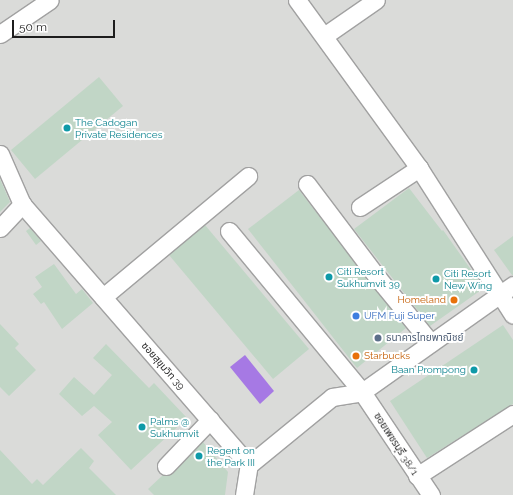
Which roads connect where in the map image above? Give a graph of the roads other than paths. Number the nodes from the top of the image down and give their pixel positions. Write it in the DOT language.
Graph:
graph roads {
  1 [pos="297,0"];
  2 [pos="376,0"];
  3 [pos="40,3"];
  4 [pos="0,34"];
  5 [pos="324,36"];
  6 [pos="0,154"];
  7 [pos="419,168"];
  8 [pos="248,176"];
  9 [pos="307,184"];
  10 [pos="22,204"];
  11 [pos="360,207"];
  12 [pos="0,228"];
  13 [pos="229,231"];
  14 [pos="513,284"];
  15 [pos="498,294"];
  16 [pos="102,297"];
  17 [pos="513,315"];
  18 [pos="431,343"];
  19 [pos="362,392"];
  20 [pos="513,414"];
  21 [pos="210,420"];
  22 [pos="250,465"];
  23 [pos="166,466"];
  24 [pos="417,476"];
  25 [pos="244,495"];
  26 [pos="431,495"];
  1 -- 5 [label="street"];
  2 -- 5 [label="street"];
  3 -- 4 [label="street"];
  5 -- 7 [label="street"];
  6 -- 10 [label="street, ซอยสุขุมวิท 39"];
  7 -- 11 [label="street"];
  7 -- 15 [label="street"];
  8 -- 16 [label="street"];
  9 -- 18 [label="street"];
  10 -- 12 [label="street"];
  10 -- 16 [label="street, ซอยสุขุมวิท 39"];
  13 -- 19 [label="street, ซอยเพชรบุรี 38/1"];
  14 -- 15 [label="street"];
  15 -- 17 [label="street"];
  15 -- 18 [label="street"];
  16 -- 21 [label="street, ซอยสุขุมวิท 39"];
  18 -- 19 [label="street"];
  19 -- 22 [label="street"];
  19 -- 24 [label="street, ซอยเพชรบุรี 38/1"];
  20 -- 24 [label="street"];
  21 -- 22 [label="street, ซอยสุขุมวิท 39"];
  21 -- 23 [label="street"];
  22 -- 25 [label="street"];
  24 -- 26 [label="street, ซอยเพชรบุรี 38/1"];
}
